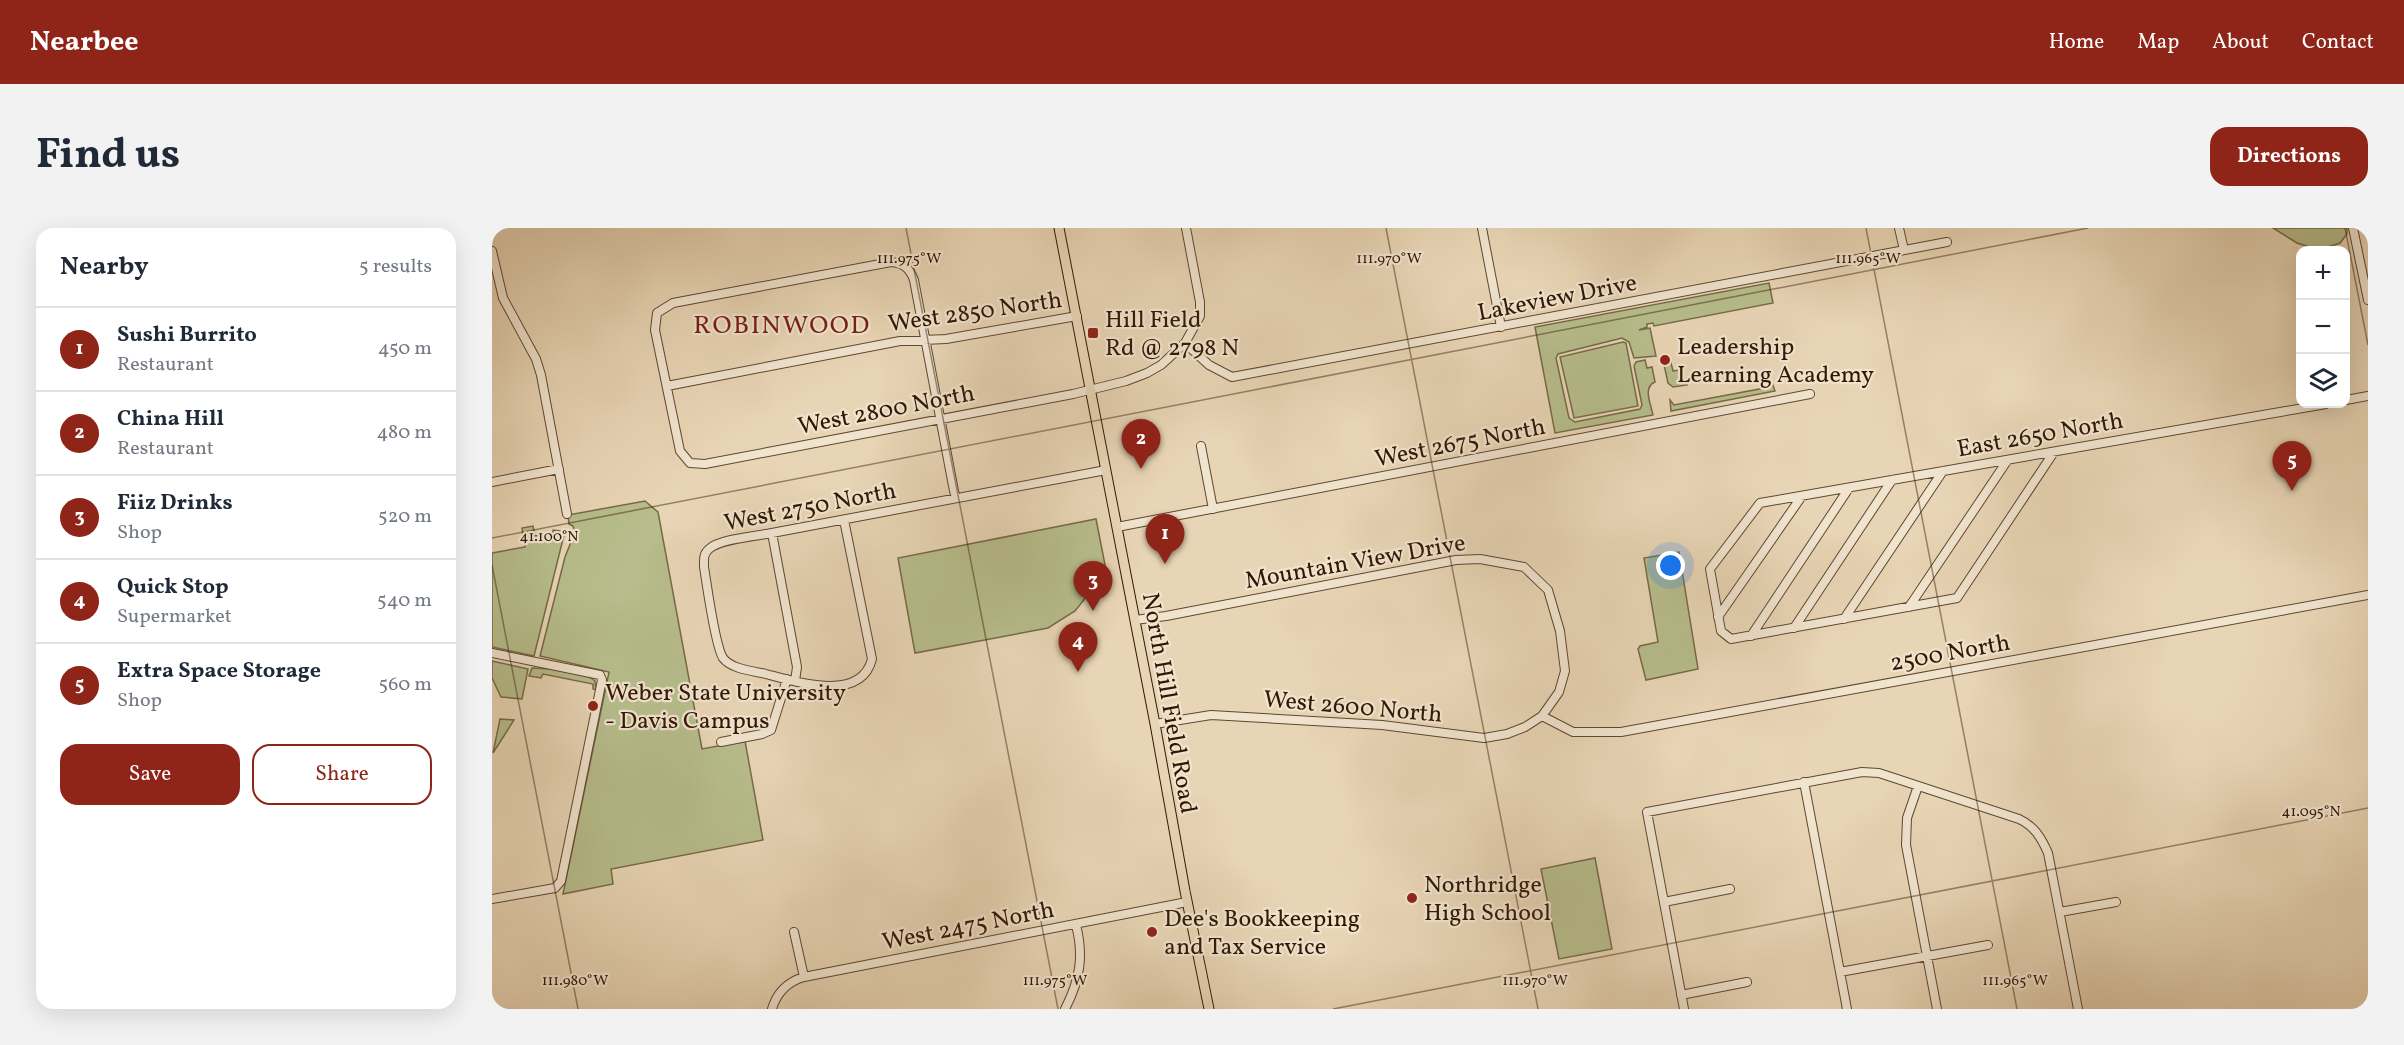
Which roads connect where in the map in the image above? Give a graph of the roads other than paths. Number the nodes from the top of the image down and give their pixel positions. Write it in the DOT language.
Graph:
graph roads {
  1 [pos="1059,228"];
  2 [pos="1186,228"];
  3 [pos="1482,228"];
  4 [pos="1899,228"];
  5 [pos="2353,228"];
  6 [pos="1947,242"];
  7 [pos="1904,250"];
  8 [pos="492,251"];
  9 [pos="2368,300"];
  10 [pos="1077,316"];
  11 [pos="1501,327"];
  12 [pos="926,339"];
  13 [pos="1185,343"];
  14 [pos="667,386"];
  15 [pos="1090,389"];
  16 [pos="1810,394"];
  17 [pos="2368,396"];
  18 [pos="2350,399"];
  19 [pos="2303,408"];
  20 [pos="941,418"];
  21 [pos="1201,446"];
  22 [pos="2054,452"];
  23 [pos="2007,461"];
  24 [pos="559,469"];
  25 [pos="1106,470"];
  26 [pos="1943,471"];
  27 [pos="1892,480"];
  28 [pos="492,482"];
  29 [pos="1849,488"];
  30 [pos="1802,496"];
  31 [pos="956,498"];
  32 [pos="1213,510"];
  33 [pos="567,514"];
  34 [pos="844,520"];
  35 [pos="1117,527"];
  36 [pos="772,533"];
  37 [pos="2368,595"];
  38 [pos="1909,607"];
  39 [pos="1718,617"];
  40 [pos="1844,619"];
  41 [pos="1135,620"];
  42 [pos="1794,628"];
  43 [pos="1751,636"];
  44 [pos="492,653"];
  45 [pos="791,680"];
  46 [pos="1542,716"];
  47 [pos="1155,724"];
  48 [pos="721,742"];
  49 [pos="1804,782"];
  50 [pos="1918,786"];
  51 [pos="1730,890"];
  52 [pos="492,899"];
  53 [pos="1187,902"];
  54 [pos="1664,902"];
  55 [pos="2116,902"];
  56 [pos="2060,912"];
  57 [pos="1076,925"];
  58 [pos="794,932"];
  59 [pos="1988,945"];
  60 [pos="1927,956"];
  61 [pos="1840,972"];
  62 [pos="804,977"];
  63 [pos="1747,982"];
  64 [pos="1681,995"];
  65 [pos="772,1009"];
  66 [pos="1065,1009"];
  67 [pos="1209,1009"];
  68 [pos="1684,1009"];
  69 [pos="1847,1009"];
  70 [pos="1937,1009"];
  71 [pos="2078,1009"];
  1 -- 10 [label="main road, North Hill Field Road"];
  2 -- 13 [label="street, West 2800 North"];
  3 -- 11 [label="street"];
  4 -- 7 [label="street"];
  5 -- 9 [label="street"];
  6 -- 7 [label="street, Lakeview Drive"];
  7 -- 11 [label="street, Lakeview Drive"];
  8 -- 24 [label="street"];
  10 -- 12 [label="street, West 2850 North"];
  10 -- 15 [label="main road, North Hill Field Road"];
  11 -- 13 [label="street, Lakeview Drive"];
  12 -- 14 [label="street, West 2850 North"];
  12 -- 14 [label="street"];
  12 -- 20 [label="street"];
  13 -- 15 [label="street, West 2800 North"];
  14 -- 20 [label="street, West 2800 North"];
  15 -- 20 [label="street, West 2800 North"];
  15 -- 25 [label="main road, North Hill Field Road"];
  16 -- 32 [label="street, West 2675 North"];
  17 -- 18 [label="street"];
  19 -- 22 [label="street, East 2650 North"];
  20 -- 31 [label="street"];
  21 -- 32 [label="street"];
  22 -- 23 [label="street, East 2650 North"];
  22 -- 38 [label="street"];
  23 -- 26 [label="street, East 2650 North"];
  23 -- 38 [label="street"];
  24 -- 28 [label="street"];
  24 -- 33 [label="street"];
  25 -- 31 [label="street, West 2750 North"];
  25 -- 35 [label="main road, North Hill Field Road"];
  26 -- 27 [label="street, East 2650 North"];
  26 -- 40 [label="street"];
  27 -- 29 [label="street, East 2650 North"];
  27 -- 42 [label="street"];
  29 -- 30 [label="street, East 2650 North"];
  29 -- 43 [label="street"];
  30 -- 39 [label="street"];
  30 -- 39 [label="street, East 2650 North"];
  31 -- 34 [label="street, West 2750 North"];
  32 -- 35 [label="street, West 2675 North"];
  34 -- 36 [label="street, West 2750 North"];
  34 -- 45 [label="street"];
  35 -- 41 [label="main road, North Hill Field Road"];
  36 -- 45 [label="street"];
  36 -- 45 [label="street, West 2750 North"];
  37 -- 46 [label="street, 2500 North"];
  38 -- 40 [label="street"];
  39 -- 43 [label="street"];
  40 -- 42 [label="street"];
  41 -- 46 [label="street, Mountain View Drive"];
  41 -- 47 [label="main road, North Hill Field Road"];
  42 -- 43 [label="street"];
  44 -- 52 [label="street"];
  45 -- 48 [label="street"];
  46 -- 47 [label="street, West 2600 North"];
  47 -- 53 [label="main road, North Hill Field Road"];
  49 -- 50 [label="street"];
  49 -- 54 [label="street"];
  49 -- 61 [label="street"];
  50 -- 56 [label="street"];
  50 -- 60 [label="street"];
  51 -- 54 [label="street"];
  53 -- 57 [label="street, West 2475 North"];
  53 -- 67 [label="main road, North Hill Field Road"];
  54 -- 64 [label="street"];
  55 -- 56 [label="street"];
  56 -- 71 [label="street"];
  57 -- 62 [label="street, West 2475 North"];
  57 -- 66 [label="street"];
  58 -- 62 [label="street"];
  59 -- 60 [label="street"];
  60 -- 61 [label="street"];
  60 -- 70 [label="street"];
  61 -- 69 [label="street"];
  62 -- 65 [label="street, West 2475 North"];
  63 -- 64 [label="street"];
  64 -- 68 [label="street"];
}
